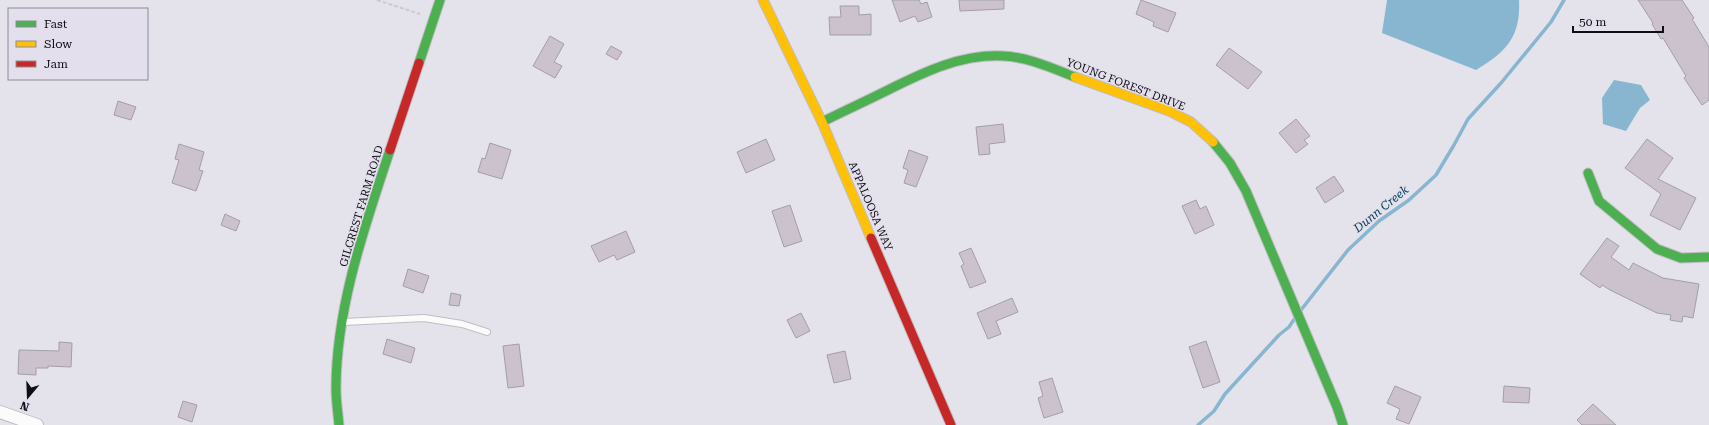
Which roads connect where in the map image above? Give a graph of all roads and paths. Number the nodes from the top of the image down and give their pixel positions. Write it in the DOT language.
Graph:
graph roads {
  1 [pos="377,0"];
  2 [pos="440,0"];
  3 [pos="763,0"];
  4 [pos="435,19"];
  5 [pos="822,122"];
  6 [pos="1588,173"];
  7 [pos="1709,257"];
  8 [pos="343,323"];
  9 [pos="487,332"];
  10 [pos="0,412"];
  11 [pos="37,425"];
  12 [pos="339,425"];
  13 [pos="951,425"];
  14 [pos="1343,425"];
  1 -- 4 [label="path"];
  2 -- 4 [label="street, GILCREST FARM ROAD"];
  3 -- 5 [label="street, APPALOOSA WAY"];
  4 -- 8 [label="street, GILCREST FARM ROAD"];
  5 -- 13 [label="street, APPALOOSA WAY"];
  5 -- 14 [label="street, YOUNG FOREST DRIVE"];
  6 -- 7 [label="street"];
  8 -- 9 [label="lane"];
  8 -- 12 [label="street, GILCREST FARM ROAD"];
  10 -- 11 [label="street"];
}
